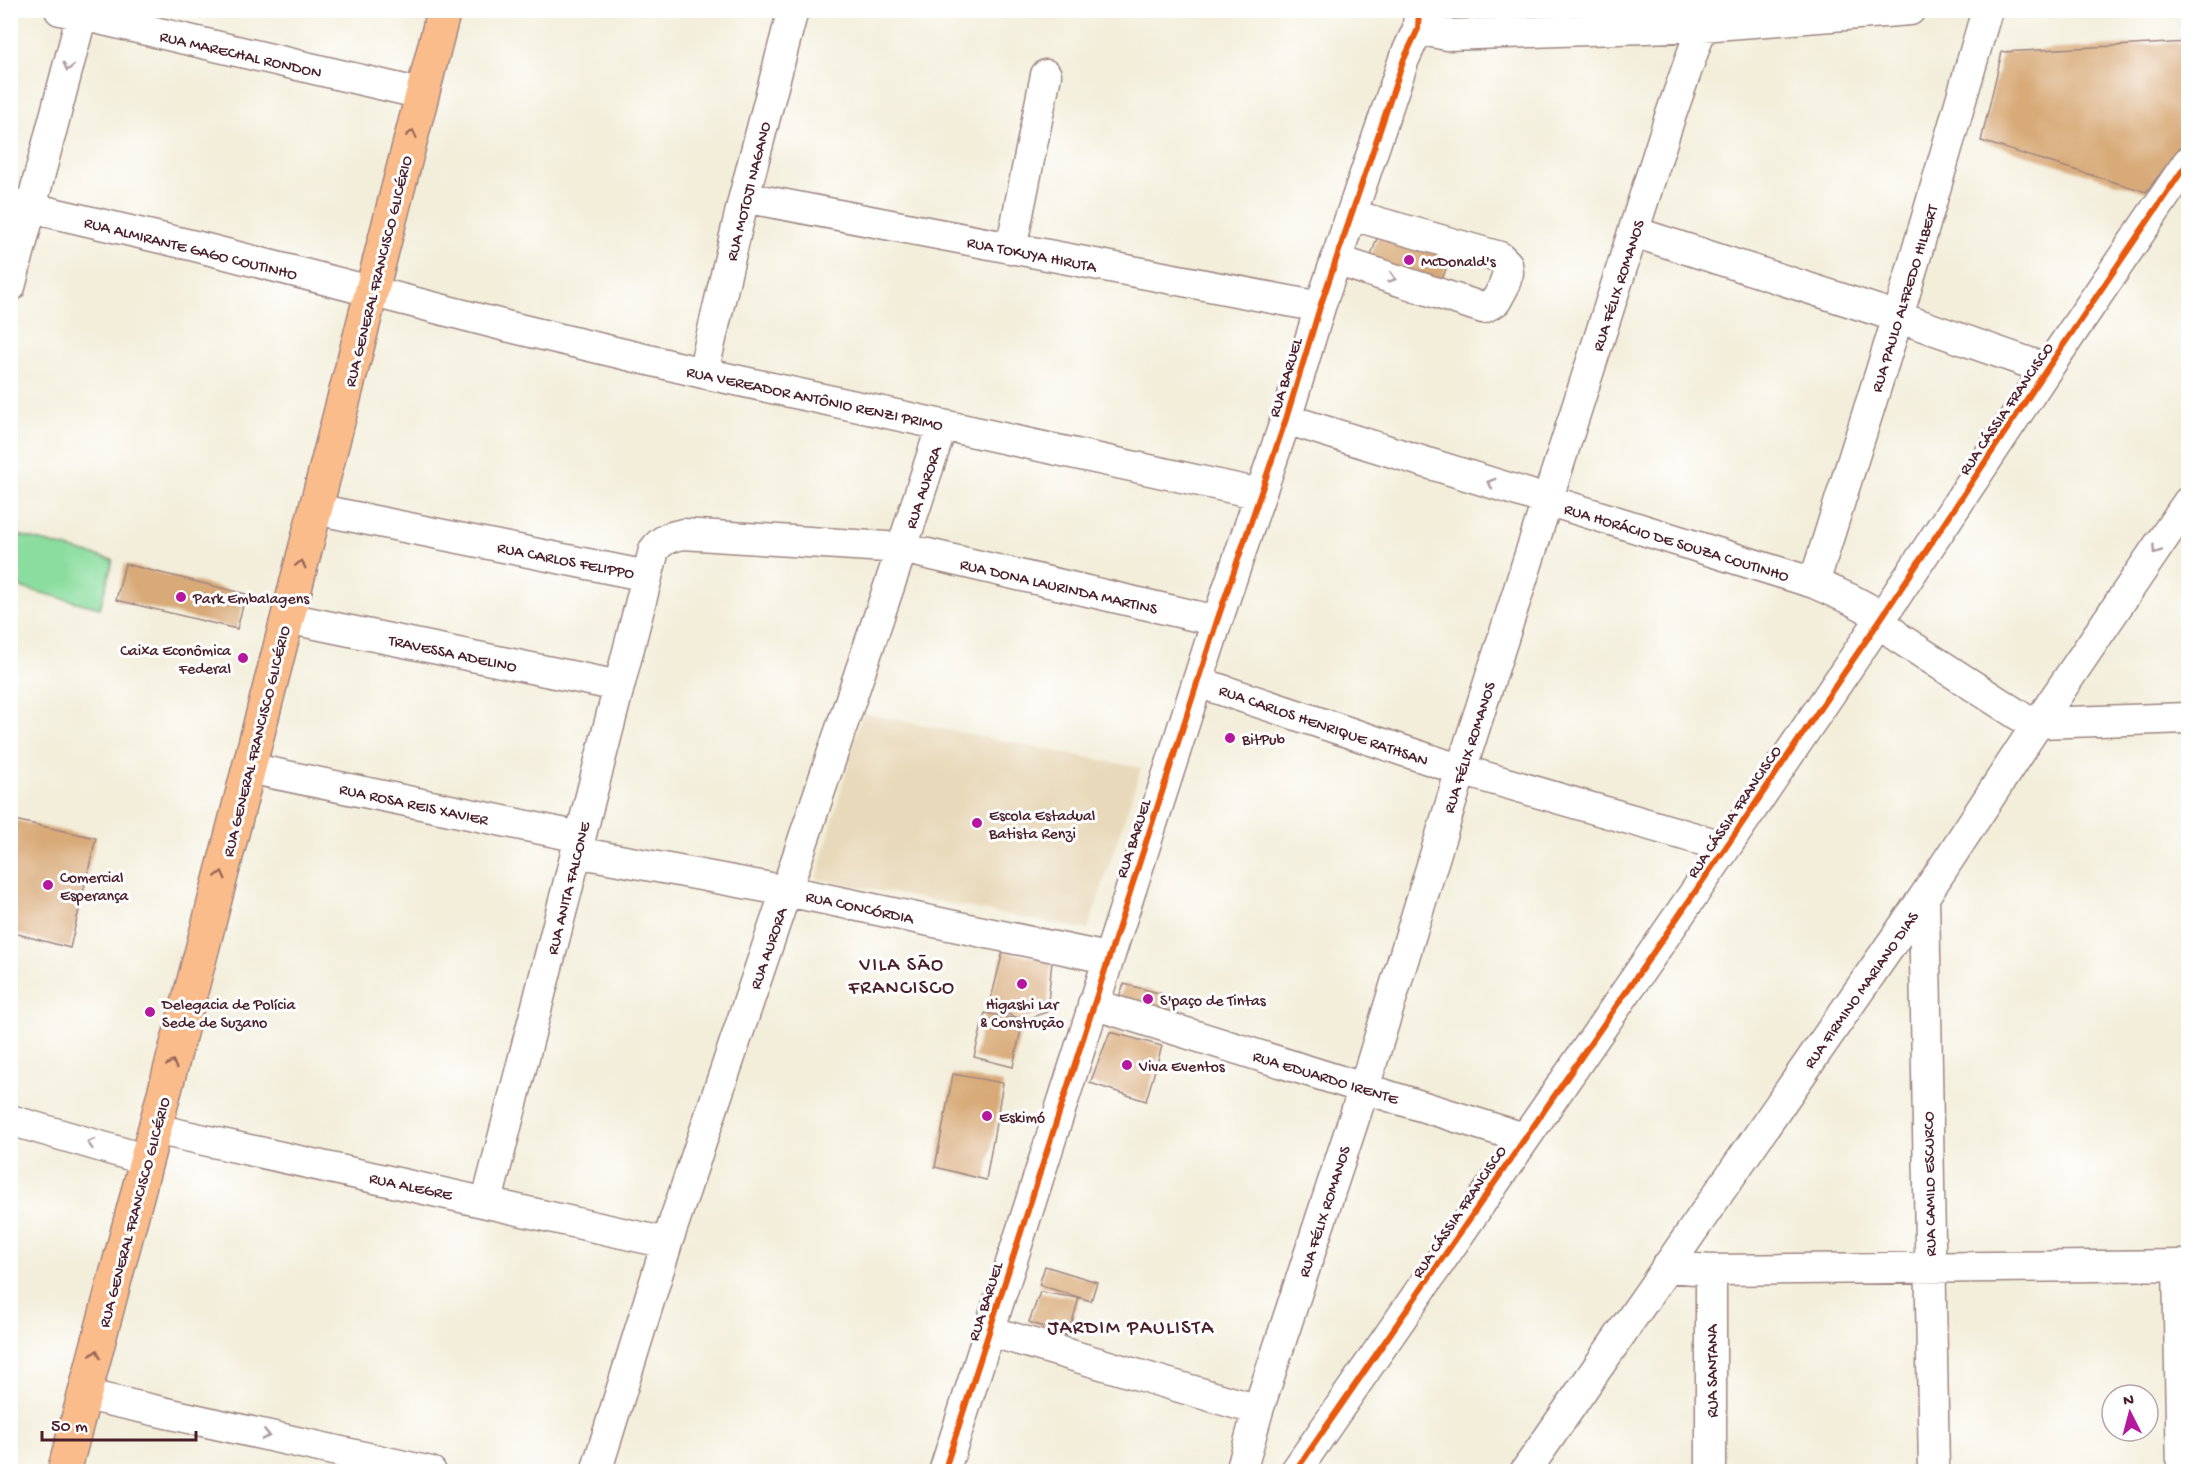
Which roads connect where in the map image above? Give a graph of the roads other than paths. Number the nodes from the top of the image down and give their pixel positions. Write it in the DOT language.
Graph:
graph roads {
  1 [pos="444,10"];
  2 [pos="793,10"];
  3 [pos="1910,10"];
  4 [pos="1987,10"];
  5 [pos="74,12"];
  6 [pos="1760,16"];
  7 [pos="1419,20"];
  8 [pos="1702,26"];
  9 [pos="1046,75"];
  10 [pos="422,94"];
  11 [pos="2188,162"];
  12 [pos="744,197"];
  13 [pos="21,205"];
  14 [pos="1352,215"];
  15 [pos="1634,232"];
  16 [pos="1011,249"];
  17 [pos="1336,260"];
  18 [pos="10,287"];
  19 [pos="371,292"];
  20 [pos="1320,307"];
  21 [pos="1898,317"];
  22 [pos="2047,369"];
  23 [pos="703,373"];
  24 [pos="1286,419"];
  25 [pos="942,425"];
  26 [pos="1260,494"];
  27 [pos="1547,500"];
  28 [pos="2188,502"];
  29 [pos="315,508"];
  30 [pos="902,548"];
  31 [pos="647,576"];
  32 [pos="1814,583"];
  33 [pos="287,618"];
  34 [pos="1880,620"];
  35 [pos="1217,621"];
  36 [pos="1198,681"];
  37 [pos="619,686"];
  38 [pos="2188,718"];
  39 [pos="2038,723"];
  40 [pos="248,768"];
  41 [pos="1461,770"];
  42 [pos="578,845"];
  43 [pos="1726,847"];
  44 [pos="787,891"];
  45 [pos="1924,897"];
  46 [pos="1107,958"];
  47 [pos="1093,1004"];
  48 [pos="1364,1089"];
  49 [pos="10,1120"];
  50 [pos="1524,1138"];
  51 [pos="151,1144"];
  52 [pos="487,1201"];
  53 [pos="667,1243"];
  54 [pos="2183,1265"];
  55 [pos="1666,1267"];
  56 [pos="1929,1267"];
  57 [pos="1711,1270"];
  58 [pos="989,1331"];
  59 [pos="86,1395"];
  60 [pos="1258,1410"];
  61 [pos="64,1472"];
  62 [pos="431,1472"];
  63 [pos="596,1472"];
  64 [pos="944,1472"];
  65 [pos="1241,1472"];
  66 [pos="1295,1472"];
  67 [pos="1525,1472"];
  68 [pos="1711,1472"];
  69 [pos="1934,1472"];
  70 [pos="2182,1472"];
  1 -- 10 [label="main road, RUA GENERAL FRANCISCO GLICÉRIO"];
  2 -- 12 [label="street, RUA MOTOJI NAGANO"];
  3 -- 6 [label="street"];
  4 -- 21 [label="street, RUA PAULO ALFREDO HILBERT"];
  5 -- 10 [label="street, RUA MARECHAL RONDON"];
  5 -- 13 [label="street, one-way"];
  6 -- 8 [label="street"];
  7 -- 8 [label="street"];
  7 -- 14 [label="street, RUA BARUEL"];
  8 -- 15 [label="street, RUA FÉLIX ROMANOS"];
  9 -- 16 [label="street"];
  19 -- 10 [label="main road, RUA GENERAL FRANCISCO GLICÉRIO, one-way"];
  11 -- 22 [label="street, RUA CÁSSIA FRANCISCO"];
  12 -- 16 [label="street, RUA TOKUYA HIRUTA"];
  12 -- 23 [label="street, RUA MOTOJI NAGANO"];
  13 -- 18 [label="street"];
  13 -- 19 [label="street, RUA ALMIRANTE GAGO COUTINHO"];
  14 -- 17 [label="street, RUA BARUEL"];
  17 -- 14 [label="street, one-way"];
  15 -- 21 [label="street"];
  15 -- 27 [label="street, RUA FÉLIX ROMANOS"];
  16 -- 20 [label="street, RUA TOKUYA HIRUTA"];
  17 -- 20 [label="street, RUA BARUEL"];
  19 -- 23 [label="street, RUA VEREADOR ANTÔNIO RENZI PRIMO"];
  19 -- 29 [label="main road, RUA GENERAL FRANCISCO GLICÉRIO"];
  20 -- 24 [label="street, RUA BARUEL"];
  21 -- 22 [label="street"];
  21 -- 32 [label="street, RUA PAULO ALFREDO HILBERT"];
  22 -- 34 [label="street, RUA CÁSSIA FRANCISCO"];
  23 -- 25 [label="street, RUA VEREADOR ANTÔNIO RENZI PRIMO"];
  24 -- 26 [label="street, RUA BARUEL"];
  27 -- 24 [label="street, RUA HORÁCIO DE SOUZA COUTINHO, one-way"];
  25 -- 26 [label="street, RUA VEREADOR ANTÔNIO RENZI PRIMO"];
  25 -- 30 [label="street, RUA AURORA"];
  26 -- 35 [label="street, RUA BARUEL"];
  27 -- 32 [label="street, RUA HORÁCIO DE SOUZA COUTINHO"];
  27 -- 41 [label="street, RUA FÉLIX ROMANOS"];
  28 -- 39 [label="street, RUA FIRMINO MARIANO DIAS, one-way"];
  29 -- 31 [label="street, RUA CARLOS FELIPPO"];
  33 -- 29 [label="main road, RUA GENERAL FRANCISCO GLICÉRIO, one-way"];
  30 -- 31 [label="street, RUA CARLOS FELIPPO"];
  30 -- 35 [label="street, RUA DONA LAURINDA MARTINS"];
  30 -- 44 [label="street, RUA AURORA"];
  31 -- 37 [label="street, RUA ANITA FALCONE"];
  32 -- 34 [label="street, RUA HORÁCIO DE SOUZA COUTINHO"];
  33 -- 37 [label="street, TRAVESSA ADELINO"];
  33 -- 40 [label="main road, RUA GENERAL FRANCISCO GLICÉRIO"];
  34 -- 39 [label="street, RUA HORÁCIO DE SOUZA COUTINHO"];
  34 -- 43 [label="street, RUA CÁSSIA FRANCISCO"];
  35 -- 36 [label="street, RUA BARUEL"];
  36 -- 41 [label="street, RUA CARLOS HENRIQUE RATHSAN"];
  36 -- 46 [label="street, RUA BARUEL"];
  37 -- 42 [label="street, RUA ANITA FALCONE"];
  38 -- 39 [label="street"];
  39 -- 45 [label="street, RUA FIRMINO MARIANO DIAS"];
  40 -- 42 [label="street, RUA ROSA REIS XAVIER"];
  51 -- 40 [label="main road, RUA GENERAL FRANCISCO GLICÉRIO, one-way"];
  41 -- 43 [label="street, RUA CARLOS HENRIQUE RATHSAN"];
  41 -- 48 [label="street, RUA FÉLIX ROMANOS"];
  42 -- 44 [label="street, RUA CONCÓRDIA"];
  42 -- 52 [label="street, RUA ANITA FALCONE"];
  43 -- 50 [label="street, RUA CÁSSIA FRANCISCO"];
  44 -- 46 [label="street, RUA CONCÓRDIA"];
  44 -- 53 [label="street, RUA AURORA"];
  45 -- 55 [label="street, RUA FIRMINO MARIANO DIAS"];
  45 -- 56 [label="street, RUA CAMILO ESCURCO"];
  46 -- 47 [label="street, RUA BARUEL"];
  47 -- 48 [label="street, RUA EDUARDO IRENTE"];
  47 -- 58 [label="street, RUA BARUEL"];
  48 -- 50 [label="street, RUA EDUARDO IRENTE"];
  48 -- 60 [label="street, RUA FÉLIX ROMANOS"];
  51 -- 49 [label="street, RUA ALEGRE, one-way"];
  50 -- 66 [label="street, RUA CÁSSIA FRANCISCO"];
  51 -- 52 [label="street, RUA ALEGRE"];
  59 -- 51 [label="main road, RUA GENERAL FRANCISCO GLICÉRIO, one-way"];
  52 -- 53 [label="street, RUA ALEGRE"];
  53 -- 63 [label="street, RUA AURORA"];
  54 -- 56 [label="street"];
  54 -- 70 [label="street"];
  55 -- 57 [label="street"];
  55 -- 67 [label="street, RUA FIRMINO MARIANO DIAS"];
  56 -- 57 [label="street"];
  56 -- 69 [label="street, RUA CAMILO ESCURCO"];
  57 -- 68 [label="street, RUA SANTANA"];
  58 -- 60 [label="street"];
  58 -- 64 [label="street, RUA BARUEL"];
  59 -- 61 [label="main road, RUA GENERAL FRANCISCO GLICÉRIO"];
  59 -- 62 [label="street, one-way"];
  60 -- 65 [label="street, RUA FÉLIX ROMANOS"];
}
